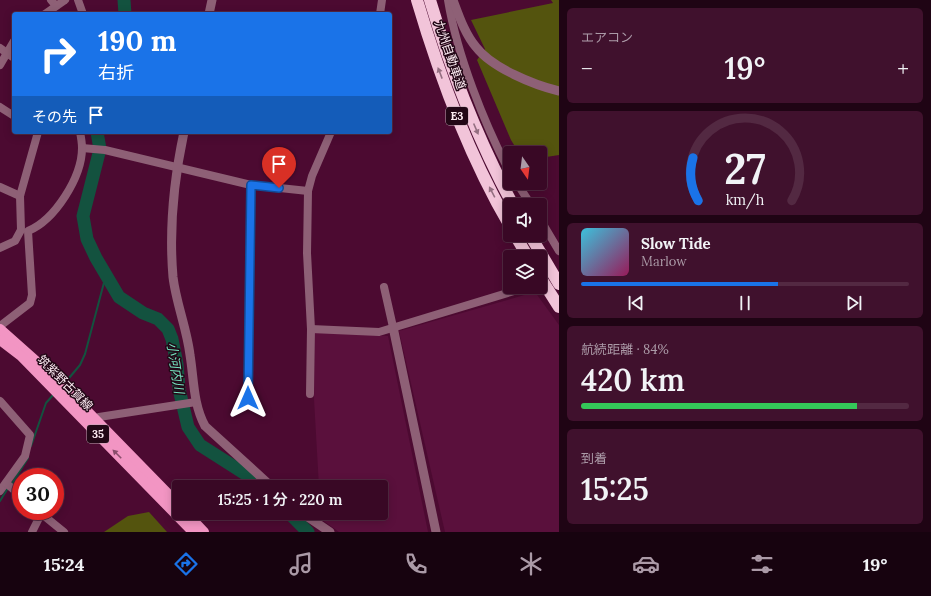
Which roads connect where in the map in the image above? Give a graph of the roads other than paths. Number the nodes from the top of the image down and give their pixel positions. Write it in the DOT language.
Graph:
graph roads {
  1 [pos="65,0"];
  2 [pos="78,0"];
  3 [pos="212,0"];
  4 [pos="382,0"];
  5 [pos="417,0"];
  6 [pos="430,0"];
  7 [pos="448,0"];
  8 [pos="453,0"];
  9 [pos="53,3"];
  10 [pos="46,12"];
  11 [pos="82,12"];
  12 [pos="209,12"];
  13 [pos="380,12"];
  14 [pos="12,43"];
  15 [pos="3,50"];
  16 [pos="12,57"];
  17 [pos="0,65"];
  18 [pos="559,91"];
  19 [pos="0,107"];
  20 [pos="12,115"];
  21 [pos="37,134"];
  22 [pos="80,134"];
  23 [pos="184,134"];
  24 [pos="330,134"];
  25 [pos="84,149"];
  26 [pos="503,157"];
  27 [pos="177,166"];
  28 [pos="251,185"];
  29 [pos="0,187"];
  30 [pos="308,191"];
  31 [pos="20,196"];
  32 [pos="509,198"];
  33 [pos="503,213"];
  34 [pos="25,230"];
  35 [pos="547,231"];
  36 [pos="534,242"];
  37 [pos="0,248"];
  38 [pos="559,251"];
  39 [pos="559,284"];
  40 [pos="384,287"];
  41 [pos="547,288"];
  42 [pos="504,294"];
  43 [pos="559,307"];
  44 [pos="0,326"];
  45 [pos="393,327"];
  46 [pos="0,329"];
  47 [pos="311,329"];
  48 [pos="0,340"];
  49 [pos="310,394"];
  50 [pos="248,398"];
  51 [pos="0,401"];
  52 [pos="193,403"];
  53 [pos="95,420"];
  54 [pos="264,480"];
  55 [pos="6,483"];
  56 [pos="12,488"];
  57 [pos="0,491"];
  58 [pos="172,498"];
  59 [pos="37,520"];
  60 [pos="50,520"];
  61 [pos="193,520"];
  62 [pos="312,520"];
  63 [pos="32,532"];
  64 [pos="64,532"];
  65 [pos="194,532"];
  66 [pos="204,532"];
  67 [pos="330,532"];
  68 [pos="436,532"];
  1 -- 9 [label="street"];
  2 -- 11 [label="street"];
  3 -- 12 [label="street"];
  4 -- 13 [label="street"];
  33 -- 5 [label="highway, 九州自動車道 / E3, one-way"];
  6 -- 32 [label="highway, 九州自動車道 / E3, one-way"];
  7 -- 26 [label="street"];
  8 -- 18 [label="street"];
  9 -- 10 [label="street"];
  14 -- 15 [label="street"];
  15 -- 16 [label="street"];
  15 -- 17 [label="street"];
  19 -- 20 [label="street"];
  21 -- 31 [label="street"];
  22 -- 25 [label="street"];
  23 -- 27 [label="street"];
  24 -- 30 [label="street"];
  25 -- 27 [label="street"];
  25 -- 34 [label="street"];
  27 -- 28 [label="street"];
  27 -- 52 [label="street"];
  28 -- 30 [label="street"];
  28 -- 50 [label="street"];
  29 -- 31 [label="street"];
  30 -- 47 [label="street"];
  31 -- 34 [label="street"];
  34 -- 37 [label="street"];
  34 -- 44 [label="street"];
  35 -- 38 [label="street"];
  36 -- 39 [label="highway"];
  40 -- 45 [label="street"];
  41 -- 43 [label="highway"];
  42 -- 45 [label="street"];
  45 -- 47 [label="street"];
  45 -- 68 [label="street"];
  46 -- 53 [label="main road, 筑紫野古賀線 / 35"];
  47 -- 49 [label="street"];
  65 -- 48 [label="main road, 筑紫野古賀線 / 35, one-way"];
  51 -- 55 [label="street"];
  52 -- 53 [label="street"];
  52 -- 54 [label="street"];
  53 -- 58 [label="main road, 筑紫野古賀線 / 35"];
  55 -- 56 [label="street"];
  55 -- 57 [label="street"];
  59 -- 63 [label="street"];
  60 -- 64 [label="street"];
  61 -- 66 [label="main road"];
  62 -- 67 [label="street"];
}
